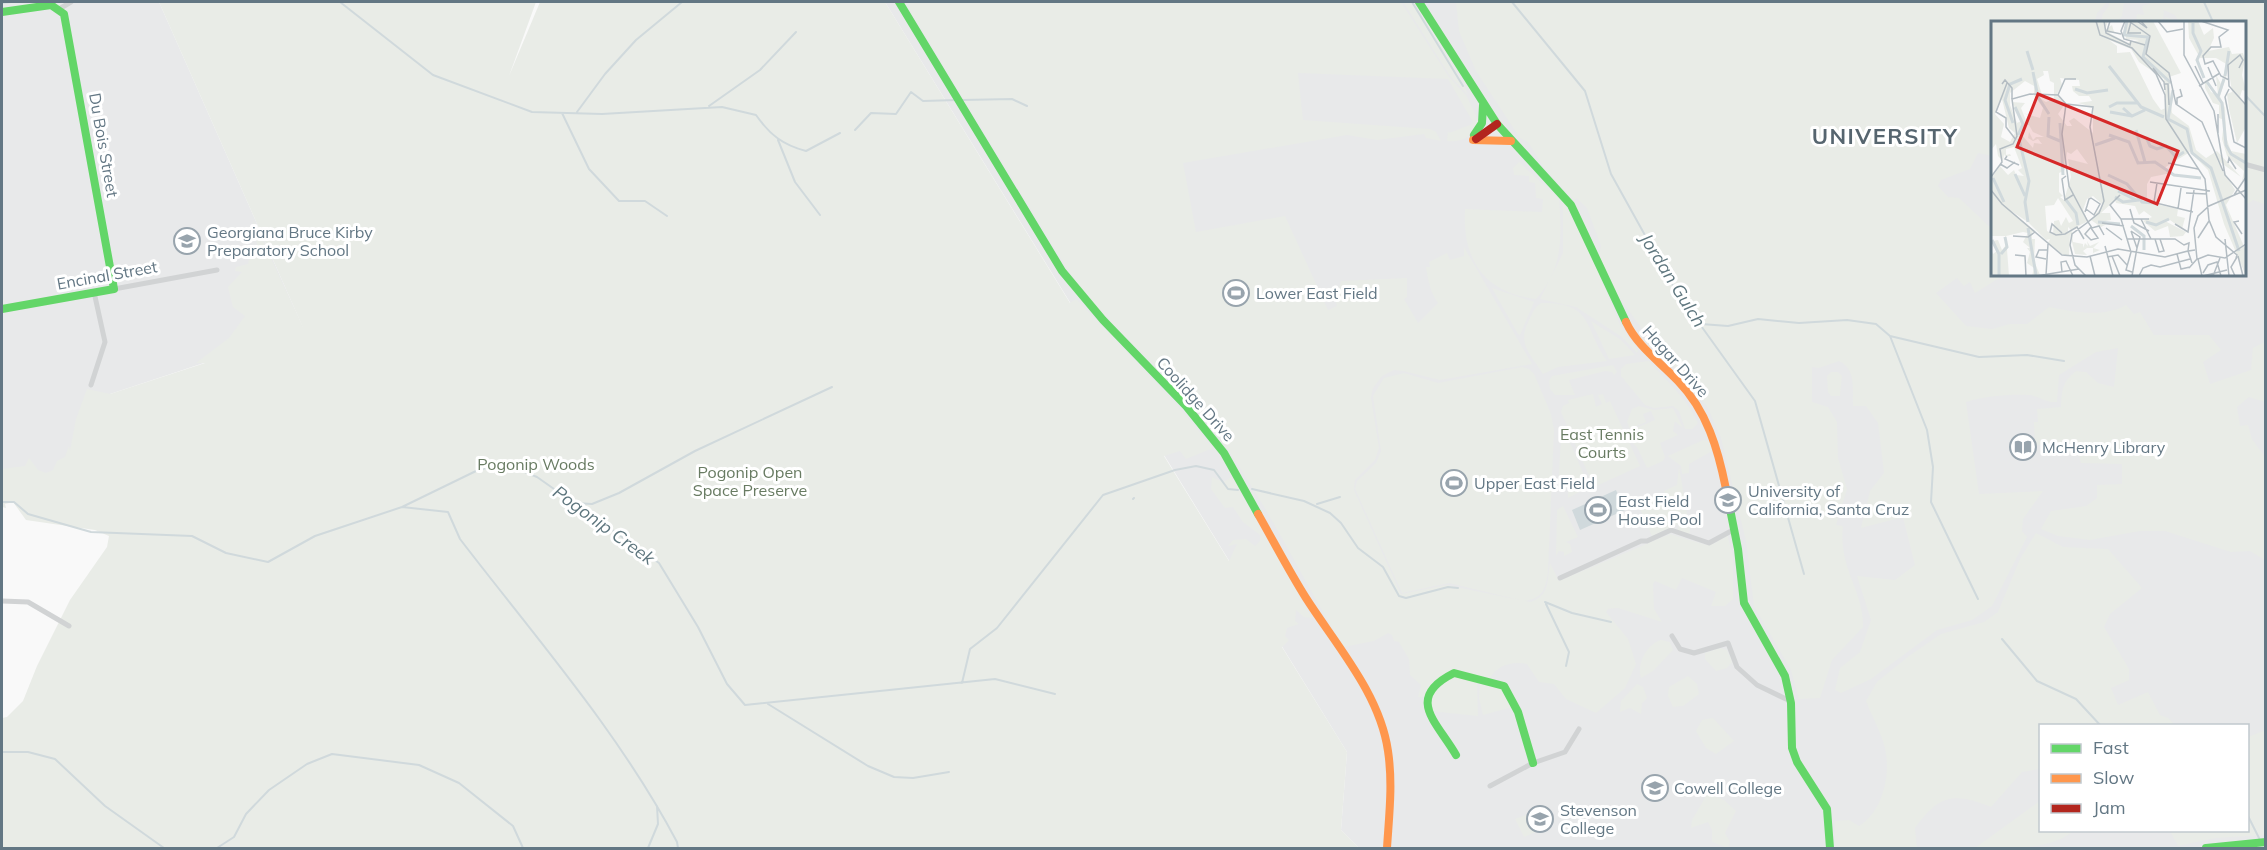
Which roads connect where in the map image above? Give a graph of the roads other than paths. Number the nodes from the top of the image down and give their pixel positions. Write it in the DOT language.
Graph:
graph roads {
  1 [pos="70,2"];
  2 [pos="899,2"];
  3 [pos="1419,2"];
  4 [pos="59,9"];
  5 [pos="2,12"];
  6 [pos="1483,105"];
  7 [pos="1497,124"];
  8 [pos="1474,138"];
  9 [pos="1511,141"];
  10 [pos="2246,165"];
  11 [pos="2265,170"];
  12 [pos="218,270"];
  13 [pos="114,289"];
  14 [pos="94,292"];
  15 [pos="2,309"];
  16 [pos="91,385"];
  17 [pos="1733,530"];
  18 [pos="1560,578"];
  19 [pos="2,601"];
  20 [pos="69,626"];
  21 [pos="1672,636"];
  22 [pos="1786,699"];
  23 [pos="1579,729"];
  24 [pos="1456,755"];
  25 [pos="1533,763"];
  26 [pos="1490,786"];
  27 [pos="2265,843"];
  28 [pos="1388,849"];
  29 [pos="1830,849"];
  30 [pos="2206,849"];
  1 -- 4 [label="street"];
  2 -- 28 [label="street, Coolidge Drive"];
  3 -- 6 [label="street, Hagar Drive"];
  4 -- 5 [label="street"];
  4 -- 13 [label="street, Du Bois Street"];
  6 -- 7 [label="street, Hagar Drive"];
  6 -- 8 [label="street"];
  7 -- 8 [label="street"];
  7 -- 9 [label="street, Hagar Drive"];
  8 -- 9 [label="street"];
  9 -- 17 [label="street, Hagar Drive"];
  10 -- 11 [label="street"];
  12 -- 13 [label="street, Encinal Street"];
  13 -- 14 [label="street, Encinal Street"];
  14 -- 15 [label="street, Encinal Street"];
  14 -- 16 [label="street"];
  17 -- 18 [label="street"];
  17 -- 29 [label="street, Hagar Drive"];
  19 -- 20 [label="street"];
  21 -- 22 [label="street"];
  23 -- 25 [label="street"];
  24 -- 25 [label="street"];
  25 -- 26 [label="street"];
  27 -- 30 [label="street"];
}
